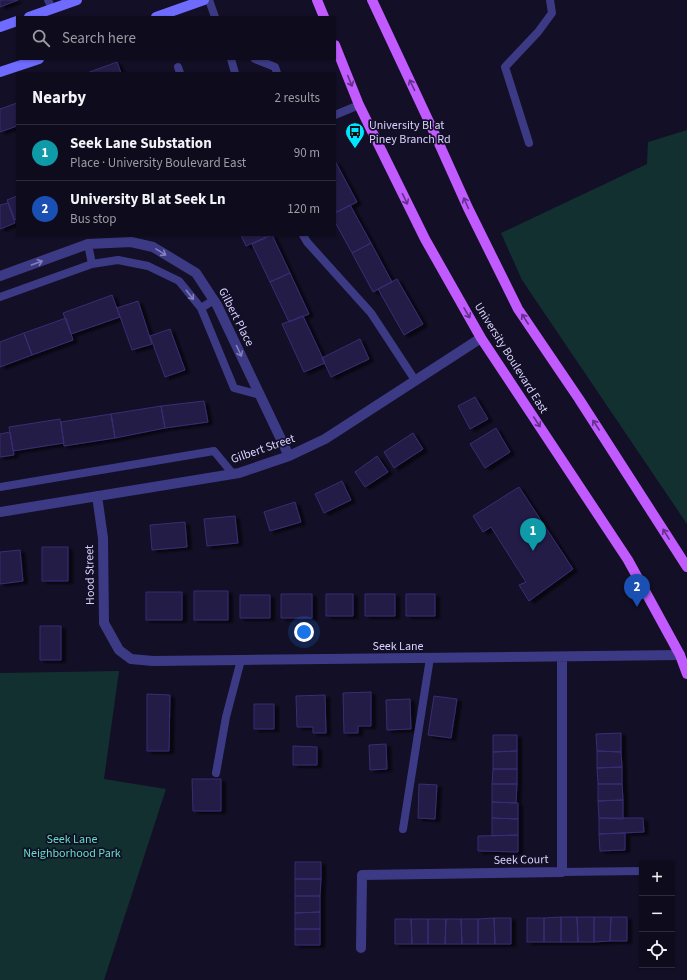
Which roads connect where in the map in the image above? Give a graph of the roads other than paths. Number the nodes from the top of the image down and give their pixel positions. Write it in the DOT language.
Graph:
graph roads {
  1 [pos="77,0"];
  2 [pos="204,0"];
  3 [pos="209,0"];
  4 [pos="317,0"];
  5 [pos="372,0"];
  6 [pos="550,0"];
  7 [pos="50,4"];
  8 [pos="31,16"];
  9 [pos="159,16"];
  10 [pos="215,16"];
  11 [pos="324,16"];
  12 [pos="16,21"];
  13 [pos="0,27"];
  14 [pos="336,48"];
  15 [pos="36,60"];
  16 [pos="231,60"];
  17 [pos="258,60"];
  18 [pos="0,72"];
  19 [pos="235,72"];
  20 [pos="277,72"];
  21 [pos="359,105"];
  22 [pos="336,114"];
  23 [pos="529,143"];
  24 [pos="304,236"];
  25 [pos="88,244"];
  26 [pos="92,264"];
  27 [pos="0,276"];
  28 [pos="0,297"];
  29 [pos="214,300"];
  30 [pos="201,308"];
  31 [pos="481,338"];
  32 [pos="415,380"];
  33 [pos="260,395"];
  34 [pos="289,456"];
  35 [pos="233,474"];
  36 [pos="0,487"];
  37 [pos="97,496"];
  38 [pos="0,512"];
  39 [pos="687,567"];
  40 [pos="119,650"];
  41 [pos="680,655"];
  42 [pos="562,657"];
  43 [pos="430,658"];
  44 [pos="241,660"];
  45 [pos="687,674"];
  46 [pos="216,773"];
  47 [pos="403,829"];
  48 [pos="639,870"];
  49 [pos="562,872"];
  50 [pos="361,948"];
  1 -- 7 [label="main road"];
  2 -- 9 [label="main road"];
  3 -- 10 [label="lane"];
  4 -- 11 [label="main road"];
  39 -- 5 [label="main road, one-way"];
  6 -- 23 [label="lane"];
  7 -- 8 [label="main road"];
  12 -- 13 [label="main road"];
  14 -- 21 [label="main road, University Boulevard East, one-way"];
  15 -- 18 [label="main road"];
  16 -- 19 [label="lane"];
  17 -- 20 [label="lane"];
  21 -- 22 [label="lane"];
  21 -- 31 [label="main road, University Boulevard East, one-way"];
  24 -- 32 [label="lane"];
  25 -- 26 [label="lane"];
  27 -- 25 [label="street, Gilbert Place, one-way"];
  25 -- 29 [label="street, Gilbert Place, one-way"];
  26 -- 28 [label="lane"];
  26 -- 30 [label="lane, one-way"];
  29 -- 30 [label="lane"];
  29 -- 33 [label="street, Gilbert Place, one-way"];
  30 -- 33 [label="lane"];
  31 -- 32 [label="street, Gilbert Street"];
  31 -- 41 [label="main road, University Boulevard East, one-way"];
  32 -- 34 [label="street, Gilbert Street"];
  33 -- 34 [label="street, Gilbert Place"];
  34 -- 35 [label="street, Gilbert Street"];
  35 -- 36 [label="lane"];
  35 -- 37 [label="street, Gilbert Street"];
  37 -- 38 [label="street, Gilbert Street"];
  37 -- 40 [label="street, Hood Street"];
  40 -- 44 [label="street, Seek Lane"];
  41 -- 42 [label="street, Seek Lane"];
  41 -- 45 [label="main road, University Boulevard East"];
  42 -- 43 [label="street, Seek Lane"];
  42 -- 49 [label="street, Seek Court"];
  43 -- 44 [label="street, Seek Lane"];
  43 -- 47 [label="lane"];
  44 -- 46 [label="lane"];
  48 -- 49 [label="lane"];
  49 -- 50 [label="street, Seek Court"];
}
